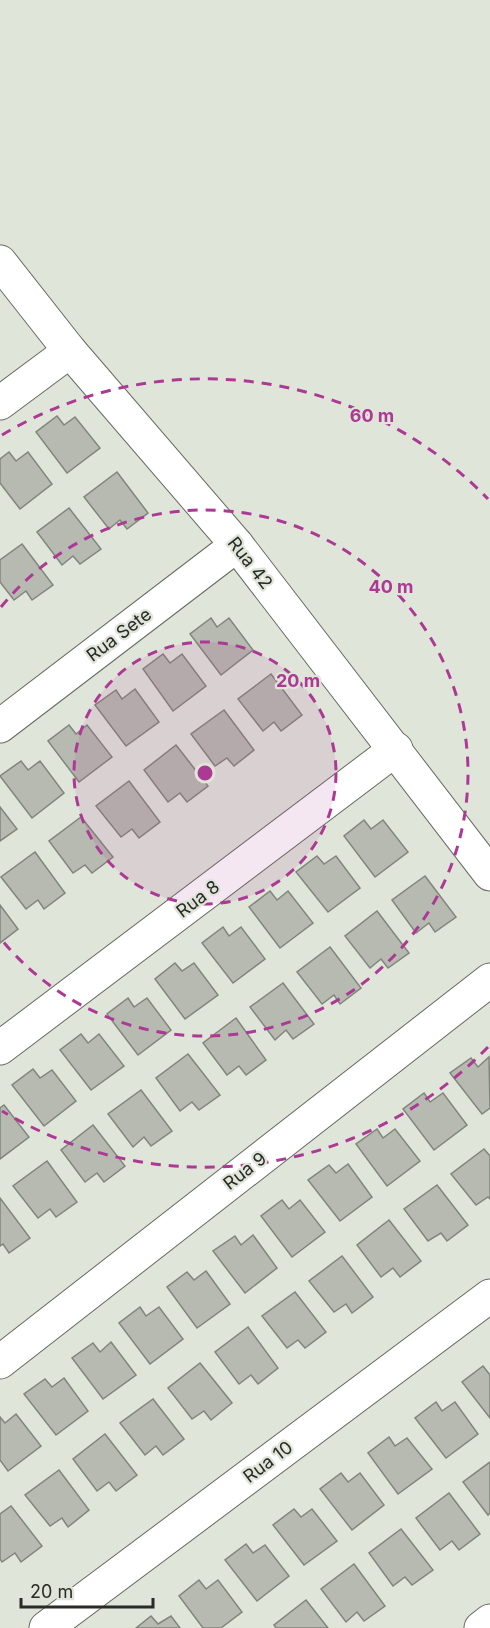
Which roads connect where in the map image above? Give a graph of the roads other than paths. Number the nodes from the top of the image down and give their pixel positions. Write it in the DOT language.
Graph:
graph roads {
  1 [pos="0,262"];
  2 [pos="70,351"];
  3 [pos="0,403"];
  4 [pos="237,545"];
  5 [pos="0,726"];
  6 [pos="396,749"];
  7 [pos="490,874"];
  8 [pos="490,980"];
  9 [pos="0,1048"];
  10 [pos="490,1296"];
  11 [pos="0,1362"];
  12 [pos="490,1621"];
  13 [pos="46,1628"];
  14 [pos="481,1628"];
  1 -- 2 [label="street, Rua 42"];
  2 -- 3 [label="street"];
  2 -- 4 [label="street, Rua 42"];
  4 -- 5 [label="street, Rua Sete"];
  4 -- 6 [label="street, Rua 42"];
  6 -- 7 [label="street, Rua 42"];
  6 -- 9 [label="street, Rua 8"];
  8 -- 11 [label="street, Rua 9"];
  10 -- 13 [label="street, Rua 10"];
  12 -- 14 [label="street"];
}
